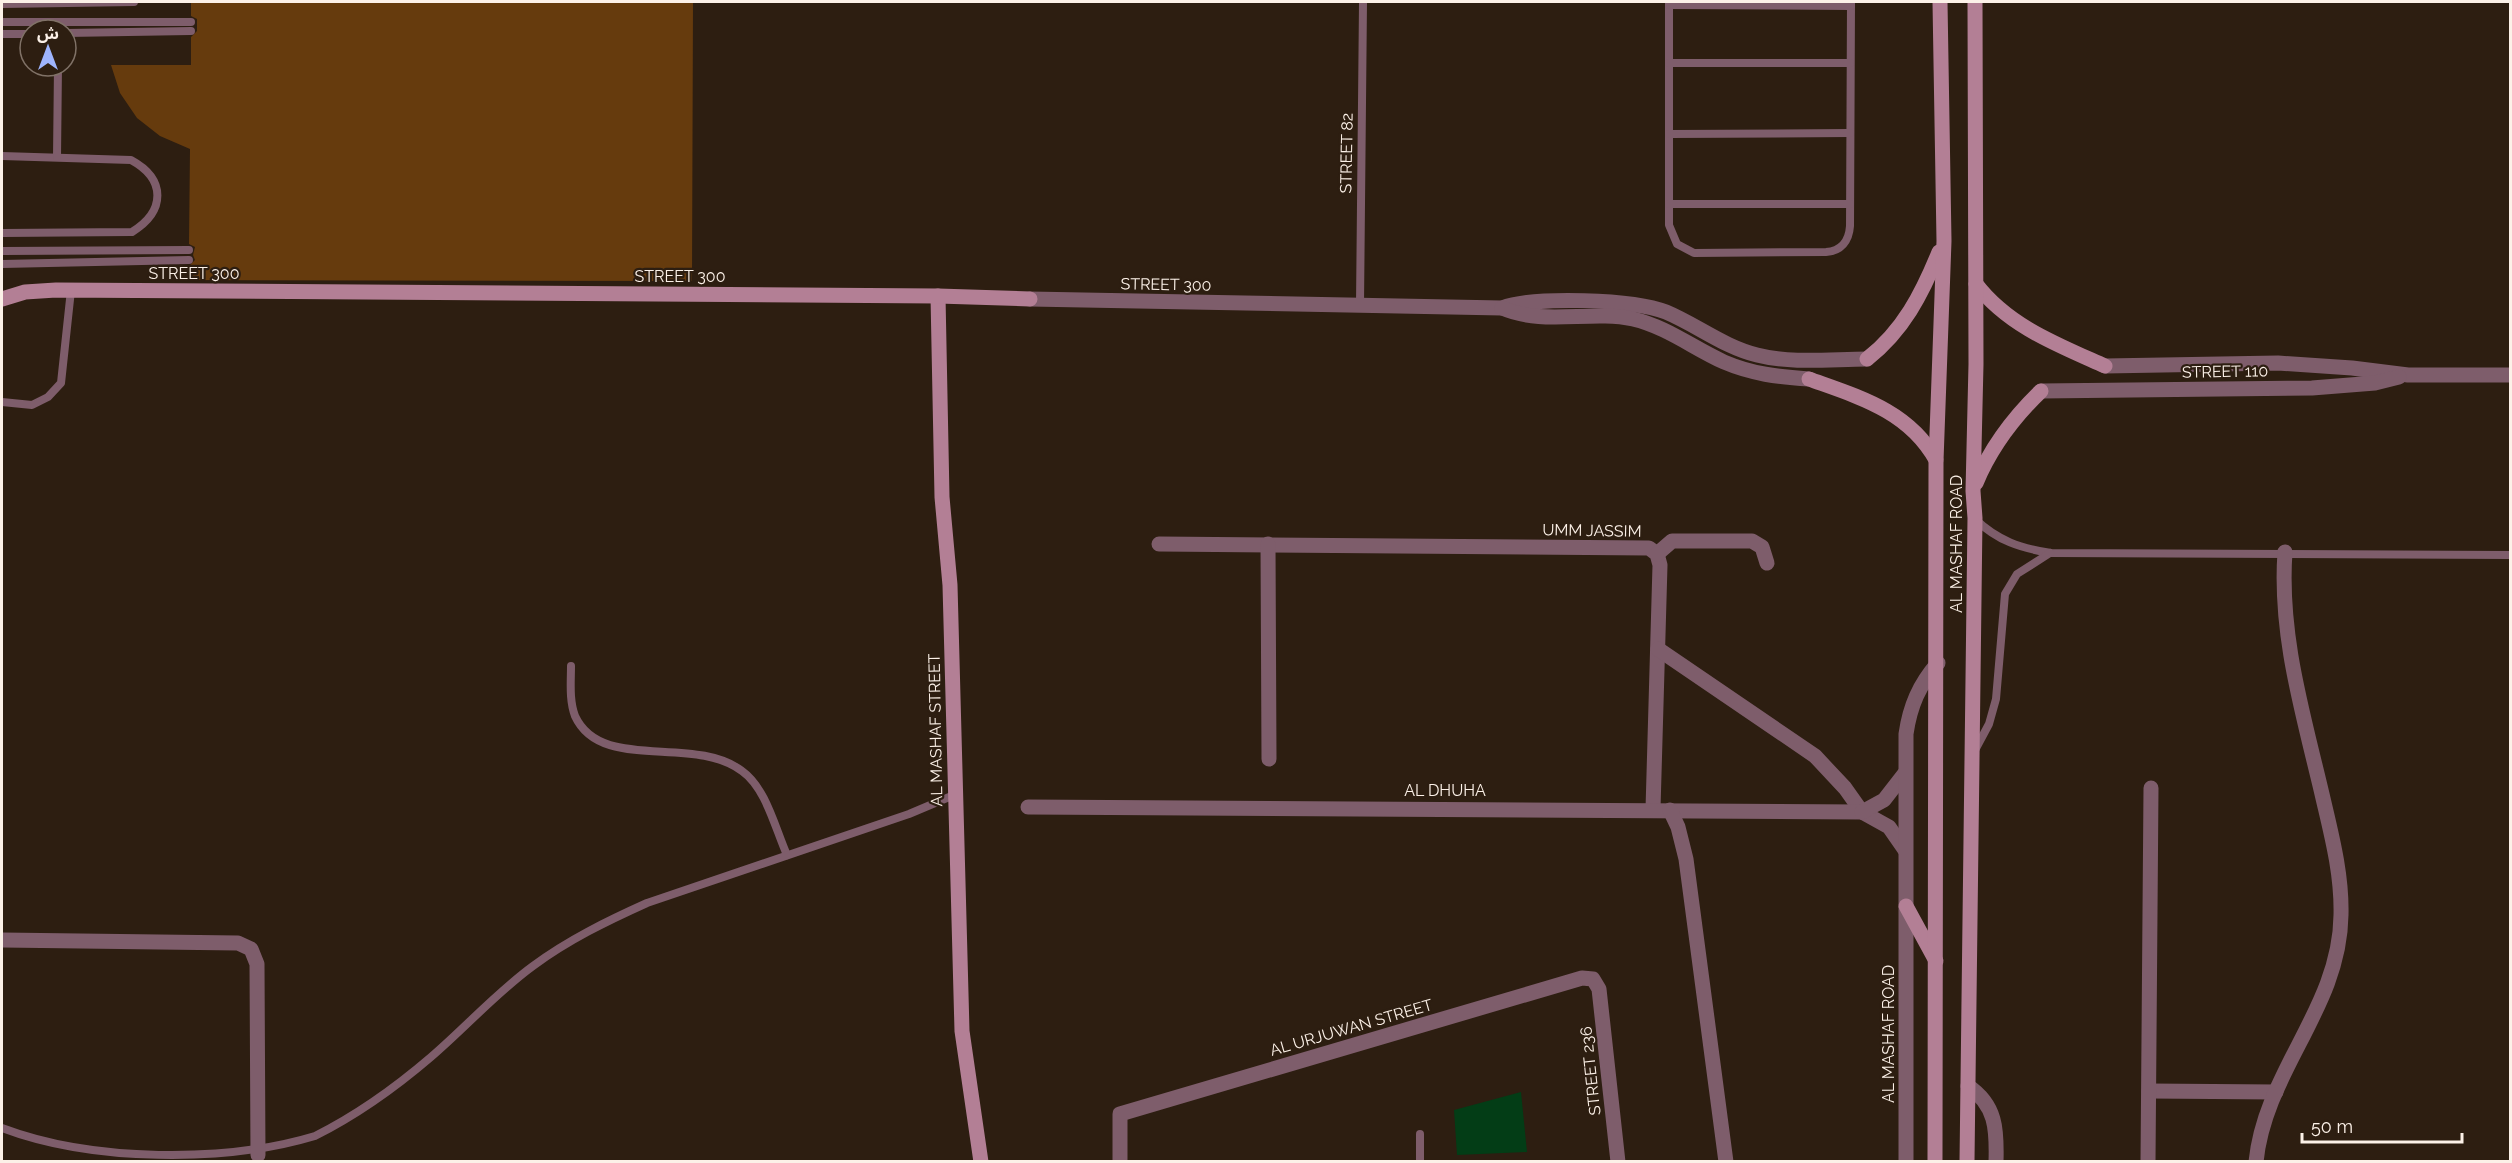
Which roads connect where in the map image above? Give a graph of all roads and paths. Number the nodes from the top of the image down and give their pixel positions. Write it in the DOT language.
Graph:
graph roads {
  1 [pos="134,2"];
  2 [pos="1363,2"];
  3 [pos="1939,2"];
  4 [pos="1976,2"];
  5 [pos="1669,3"];
  6 [pos="2,4"];
  7 [pos="1851,4"];
  8 [pos="2,22"];
  9 [pos="18,22"];
  10 [pos="78,24"];
  11 [pos="78,32"];
  12 [pos="2,34"];
  13 [pos="18,34"];
  14 [pos="1669,63"];
  15 [pos="1850,63"];
  16 [pos="58,78"];
  17 [pos="1850,133"];
  18 [pos="1669,134"];
  19 [pos="2,156"];
  20 [pos="57,157"];
  21 [pos="1669,204"];
  22 [pos="1850,204"];
  23 [pos="2,233"];
  24 [pos="1944,241"];
  25 [pos="2,250"];
  26 [pos="189,250"];
  27 [pos="189,260"];
  28 [pos="2,264"];
  29 [pos="1976,284"];
  30 [pos="71,290"];
  31 [pos="938,296"];
  32 [pos="2,299"];
  33 [pos="1360,305"];
  34 [pos="1502,308"];
  35 [pos="2408,375"];
  36 [pos="2511,375"];
  37 [pos="2,402"];
  38 [pos="1936,461"];
  39 [pos="1973,491"];
  40 [pos="1975,518"];
  41 [pos="1159,544"];
  42 [pos="1268,544"];
  43 [pos="2285,552"];
  44 [pos="2051,553"];
  45 [pos="1658,554"];
  46 [pos="2511,555"];
  47 [pos="1767,563"];
  48 [pos="1658,649"];
  49 [pos="1938,663"];
  50 [pos="571,666"];
  51 [pos="1972,754"];
  52 [pos="1269,759"];
  53 [pos="1906,772"];
  54 [pos="2151,789"];
  55 [pos="954,795"];
  56 [pos="1028,807"];
  57 [pos="1653,809"];
  58 [pos="1670,810"];
  59 [pos="1862,812"];
  60 [pos="1905,850"];
  61 [pos="787,855"];
  62 [pos="1906,906"];
  63 [pos="2,939"];
  64 [pos="1937,963"];
  65 [pos="1593,979"];
  66 [pos="1968,1086"];
  67 [pos="2149,1091"];
  68 [pos="2276,1092"];
  69 [pos="2,1128"];
  70 [pos="1420,1134"];
  71 [pos="258,1155"];
  72 [pos="978,1161"];
  73 [pos="1120,1161"];
  74 [pos="1420,1161"];
  75 [pos="1618,1161"];
  76 [pos="1726,1161"];
  77 [pos="1906,1161"];
  78 [pos="1935,1161"];
  79 [pos="1967,1161"];
  80 [pos="1996,1161"];
  81 [pos="2148,1161"];
  82 [pos="2256,1161"];
  1 -- 6 [label="lane"];
  2 -- 33 [label="lane, STREET 82"];
  3 -- 24 [label="street, AL MASHAF ROAD"];
  4 -- 29 [label="street, AL MASHAF ROAD"];
  5 -- 7 [label="lane"];
  5 -- 14 [label="lane"];
  7 -- 15 [label="lane"];
  8 -- 9 [label="lane"];
  10 -- 11 [label="lane"];
  12 -- 13 [label="lane"];
  14 -- 15 [label="lane"];
  14 -- 18 [label="lane"];
  15 -- 17 [label="lane"];
  16 -- 20 [label="lane"];
  17 -- 18 [label="lane"];
  17 -- 22 [label="lane"];
  18 -- 21 [label="lane"];
  19 -- 20 [label="lane"];
  20 -- 23 [label="lane"];
  21 -- 22 [label="lane"];
  21 -- 22 [label="lane"];
  24 -- 34 [label="street"];
  24 -- 38 [label="street, AL MASHAF ROAD"];
  25 -- 26 [label="lane"];
  27 -- 28 [label="lane"];
  29 -- 35 [label="street, STREET 110"];
  29 -- 39 [label="street, AL MASHAF ROAD"];
  30 -- 31 [label="street, STREET 300"];
  30 -- 32 [label="street, STREET 300"];
  30 -- 37 [label="lane"];
  31 -- 33 [label="street, STREET 300"];
  31 -- 55 [label="street, AL MASHAF STREET"];
  33 -- 34 [label="street, STREET 300"];
  34 -- 38 [label="street"];
  35 -- 36 [label="street, STREET 110"];
  35 -- 39 [label="street, STREET 110"];
  38 -- 49 [label="street, AL MASHAF ROAD"];
  39 -- 40 [label="street, AL MASHAF ROAD"];
  40 -- 44 [label="lane"];
  40 -- 51 [label="street, AL MASHAF ROAD"];
  41 -- 42 [label="street, UMM JASSIM"];
  42 -- 45 [label="street, UMM JASSIM"];
  42 -- 52 [label="street"];
  43 -- 44 [label="lane"];
  43 -- 46 [label="lane"];
  43 -- 68 [label="street"];
  44 -- 51 [label="lane"];
  45 -- 47 [label="street"];
  45 -- 48 [label="street, UMM JASSIM"];
  48 -- 57 [label="street, UMM JASSIM"];
  48 -- 59 [label="street"];
  49 -- 53 [label="street, AL MASHAF ROAD"];
  49 -- 64 [label="street, AL MASHAF ROAD"];
  50 -- 61 [label="lane"];
  51 -- 66 [label="street, AL MASHAF ROAD"];
  53 -- 59 [label="street"];
  53 -- 60 [label="street, AL MASHAF ROAD"];
  54 -- 67 [label="street"];
  55 -- 61 [label="lane"];
  55 -- 72 [label="street, AL MASHAF STREET"];
  56 -- 57 [label="street, AL DHUHA"];
  57 -- 58 [label="street, AL DHUHA"];
  58 -- 59 [label="street, AL DHUHA"];
  58 -- 76 [label="street"];
  59 -- 60 [label="street, AL DHUHA"];
  60 -- 62 [label="street, AL MASHAF ROAD"];
  61 -- 71 [label="lane"];
  62 -- 64 [label="street"];
  62 -- 77 [label="street, AL MASHAF ROAD"];
  63 -- 71 [label="street"];
  64 -- 78 [label="street, AL MASHAF ROAD"];
  65 -- 73 [label="street, AL URJUWAN STREET"];
  65 -- 75 [label="street, STREET 236"];
  66 -- 79 [label="street, AL MASHAF ROAD"];
  66 -- 80 [label="street"];
  67 -- 68 [label="street"];
  67 -- 81 [label="street"];
  68 -- 82 [label="street"];
  69 -- 71 [label="lane"];
  70 -- 74 [label="lane"];
}
